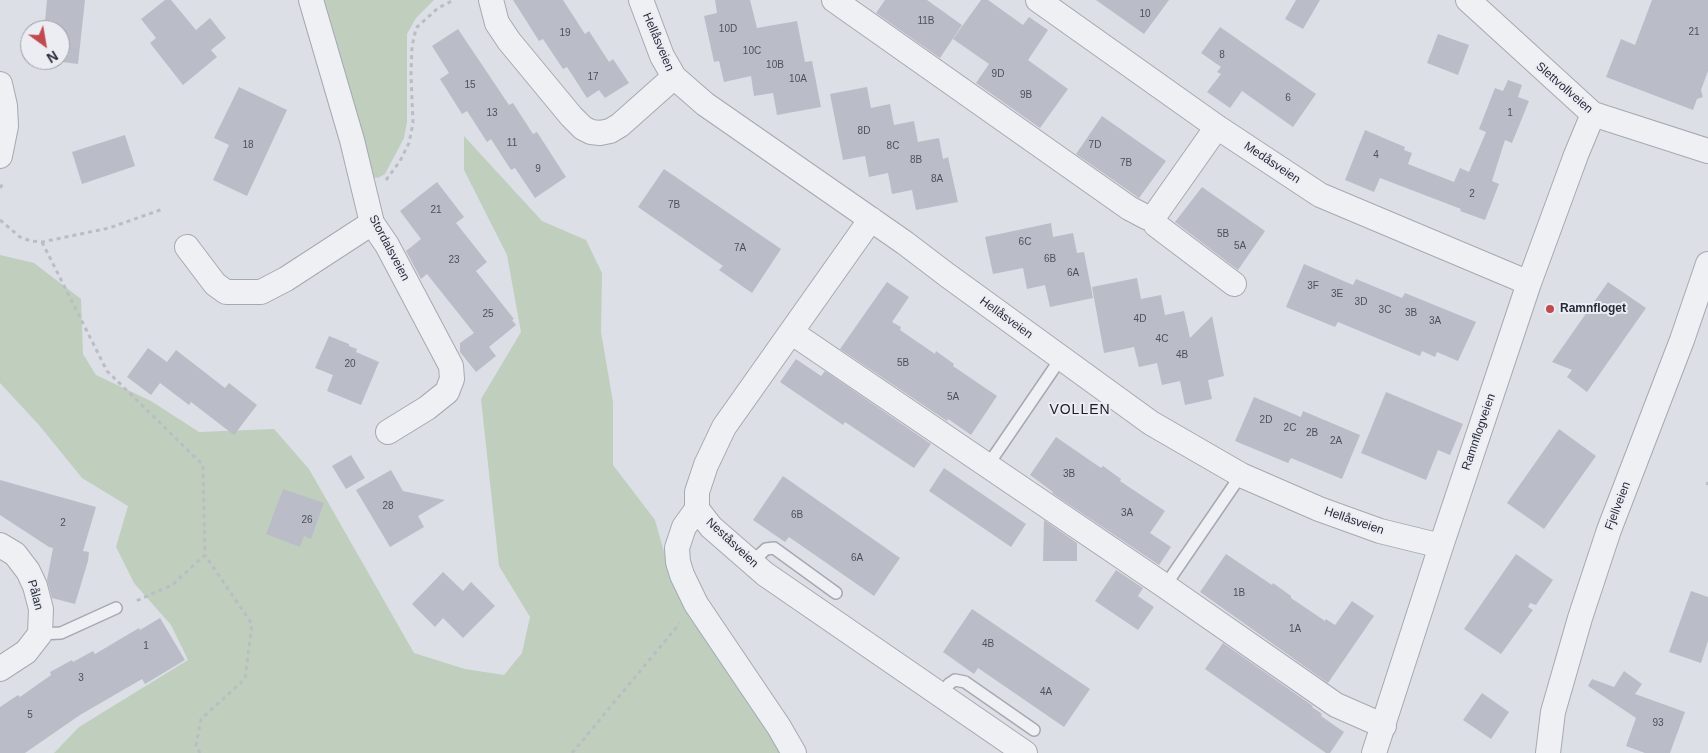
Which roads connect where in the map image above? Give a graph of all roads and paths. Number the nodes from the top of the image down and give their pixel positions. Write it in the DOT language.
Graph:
graph roads {
  1 [pos="311,0"];
  2 [pos="454,0"];
  3 [pos="491,0"];
  4 [pos="641,0"];
  5 [pos="834,0"];
  6 [pos="1038,0"];
  7 [pos="1468,0"];
  8 [pos="674,77"];
  9 [pos="0,84"];
  10 [pos="1593,114"];
  11 [pos="1217,127"];
  12 [pos="1708,151"];
  13 [pos="0,156"];
  14 [pos="364,195"];
  15 [pos="163,209"];
  16 [pos="1156,214"];
  17 [pos="0,220"];
  18 [pos="871,220"];
  19 [pos="372,223"];
  20 [pos="42,242"];
  21 [pos="187,247"];
  22 [pos="1708,264"];
  23 [pos="1529,283"];
  24 [pos="1234,284"];
  25 [pos="791,332"];
  26 [pos="1062,358"];
  27 [pos="388,432"];
  28 [pos="988,464"];
  29 [pos="1241,475"];
  30 [pos="697,510"];
  31 [pos="0,545"];
  32 [pos="1441,546"];
  33 [pos="204,555"];
  34 [pos="752,562"];
  35 [pos="1165,586"];
  36 [pos="836,593"];
  37 [pos="696,604"];
  38 [pos="116,608"];
  39 [pos="40,634"];
  40 [pos="0,669"];
  41 [pos="941,695"];
  42 [pos="1384,726"];
  43 [pos="1034,730"];
  44 [pos="200,753"];
  45 [pos="572,753"];
  46 [pos="794,753"];
  47 [pos="1025,753"];
  48 [pos="1374,753"];
  49 [pos="1548,753"];
  1 -- 14 [label="street, Stordalsveien"];
  2 -- 14 [label="path"];
  3 -- 8 [label="street"];
  4 -- 8 [label="street, Hellåsveien"];
  5 -- 16 [label="street"];
  6 -- 11 [label="street, Medåsveien"];
  7 -- 10 [label="street, Slettvollveien"];
  8 -- 18 [label="street, Hellåsveien"];
  9 -- 13 [label="street"];
  10 -- 12 [label="street, Slettvollveien"];
  10 -- 23 [label="street, Ramnflogveien"];
  11 -- 16 [label="street"];
  11 -- 23 [label="street, Medåsveien"];
  14 -- 19 [label="street, Stordalsveien"];
  15 -- 20 [label="path"];
  16 -- 24 [label="street"];
  17 -- 20 [label="path"];
  18 -- 25 [label="street, Neståsveien"];
  18 -- 26 [label="street, Hellåsveien"];
  19 -- 21 [label="street"];
  19 -- 27 [label="street, Stordalsveien"];
  20 -- 33 [label="path"];
  22 -- 49 [label="street, Fjellveien"];
  23 -- 32 [label="street, Ramnflogveien"];
  25 -- 28 [label="street"];
  25 -- 30 [label="street, Neståsveien"];
  26 -- 28 [label="lane"];
  26 -- 29 [label="street, Hellåsveien"];
  28 -- 35 [label="street"];
  29 -- 32 [label="street, Hellåsveien"];
  29 -- 35 [label="lane"];
  30 -- 34 [label="street, Neståsveien"];
  30 -- 37 [label="street"];
  31 -- 39 [label="street, Pålan"];
  32 -- 42 [label="street, Ramnflogveien"];
  33 -- 38 [label="path"];
  33 -- 44 [label="path"];
  34 -- 36 [label="lane"];
  34 -- 41 [label="street, Neståsveien"];
  35 -- 42 [label="street"];
  37 -- 45 [label="path"];
  37 -- 46 [label="street"];
  38 -- 39 [label="lane"];
  39 -- 40 [label="street"];
  41 -- 43 [label="lane"];
  41 -- 47 [label="street, Neståsveien"];
  42 -- 48 [label="street, Ramnflogveien"];
}
